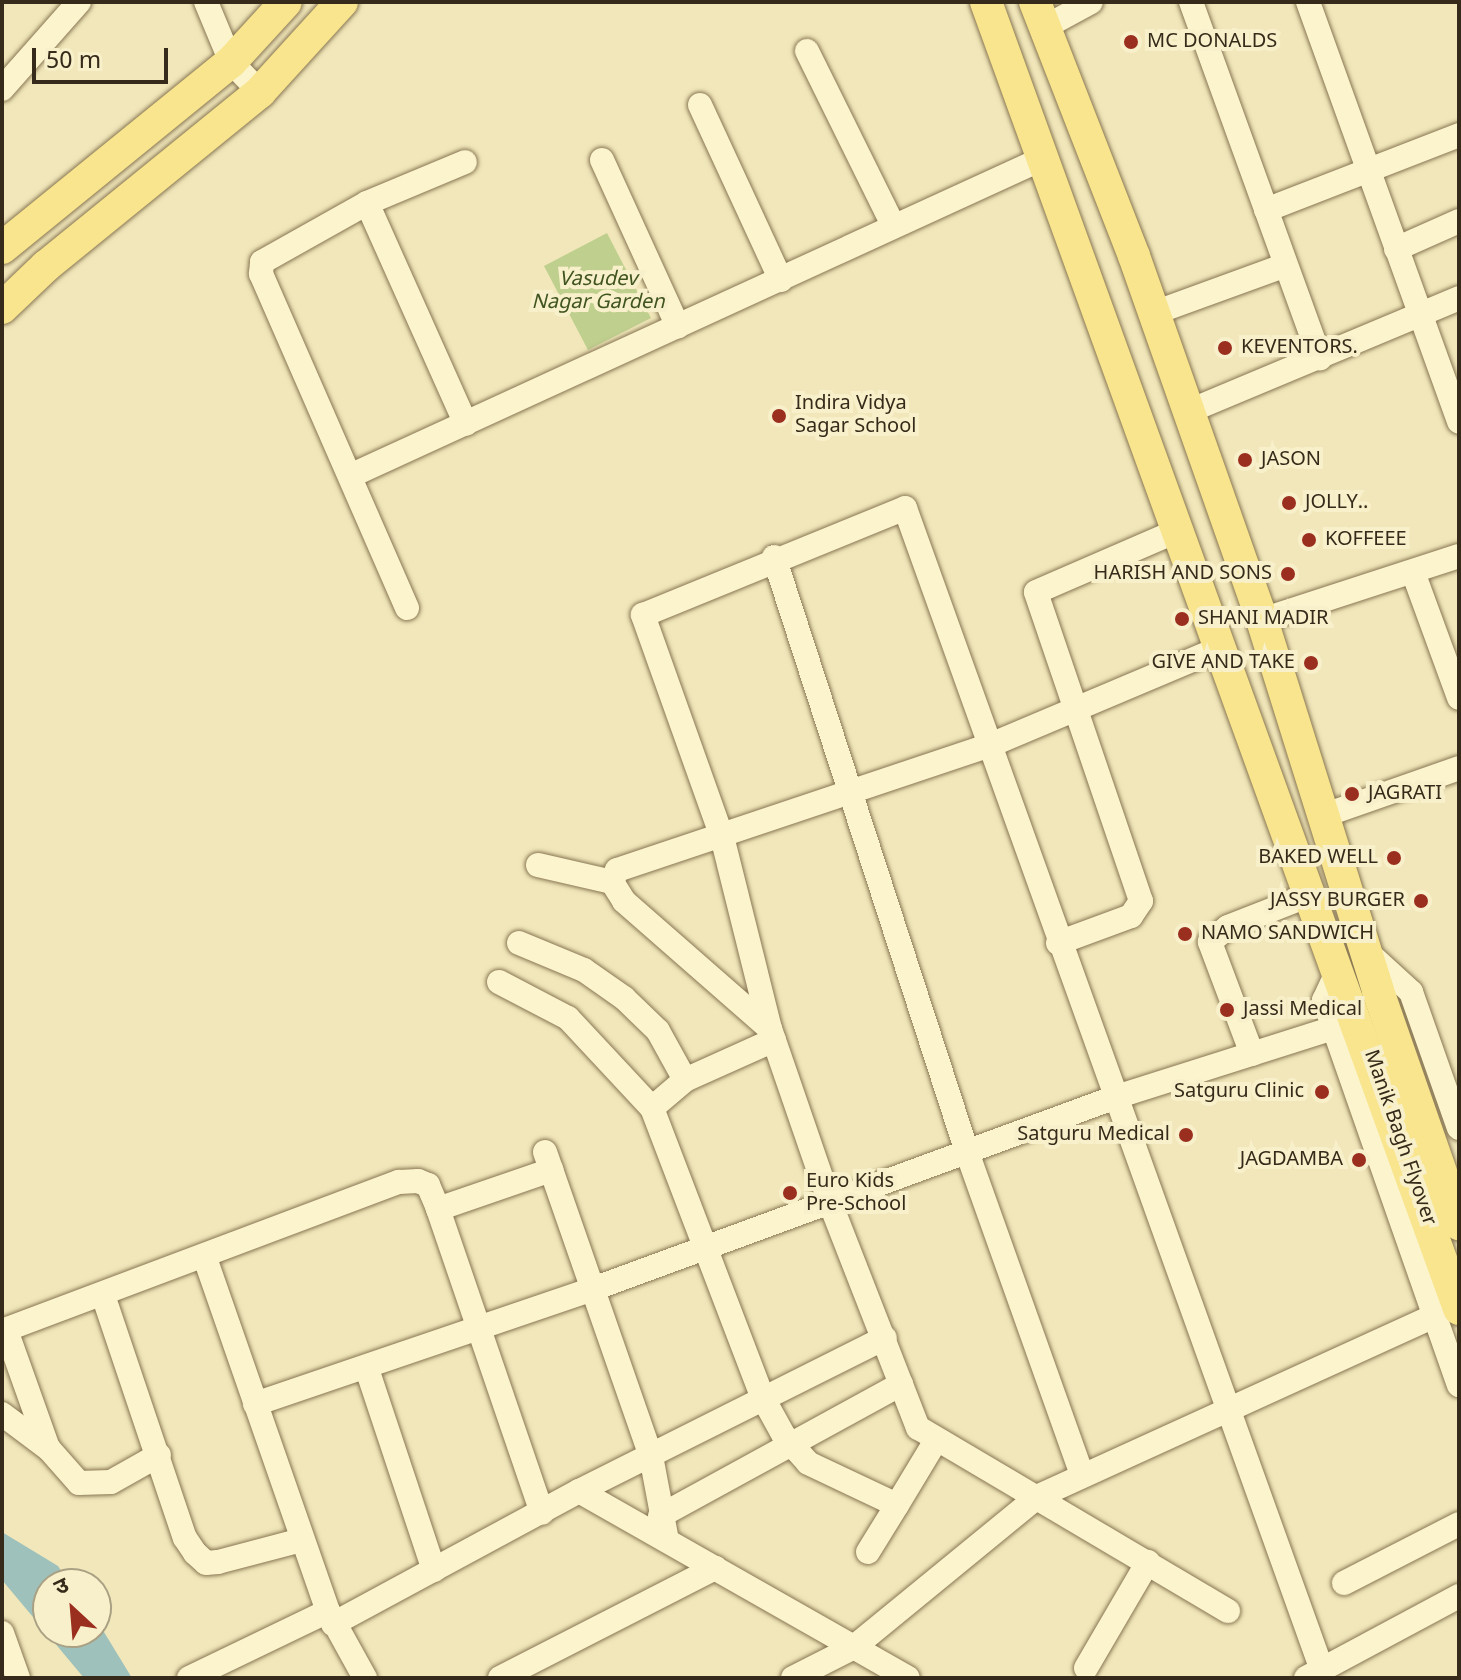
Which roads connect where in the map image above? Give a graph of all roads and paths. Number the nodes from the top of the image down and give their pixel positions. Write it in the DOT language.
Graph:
graph roads {
  1 [pos="79,2"];
  2 [pos="206,2"];
  3 [pos="286,2"];
  4 [pos="342,2"];
  5 [pos="986,2"];
  6 [pos="1091,2"];
  7 [pos="1191,2"];
  8 [pos="1308,2"];
  9 [pos="1040,14"];
  10 [pos="807,51"];
  11 [pos="231,62"];
  12 [pos="2,89"];
  13 [pos="260,92"];
  14 [pos="700,105"];
  15 [pos="1459,135"];
  16 [pos="1044,158"];
  17 [pos="602,160"];
  18 [pos="465,162"];
  19 [pos="1368,172"];
  20 [pos="367,203"];
  21 [pos="1266,210"];
  22 [pos="1459,221"];
  23 [pos="893,225"];
  24 [pos="2,248"];
  25 [pos="1396,249"];
  26 [pos="1286,265"];
  27 [pos="781,280"];
  28 [pos="1459,298"];
  29 [pos="2,308"];
  30 [pos="1154,313"];
  31 [pos="1420,317"];
  32 [pos="678,327"];
  33 [pos="1320,358"];
  34 [pos="1452,379"];
  35 [pos="1187,412"];
  36 [pos="1459,422"];
  37 [pos="466,424"];
  38 [pos="350,476"];
  39 [pos="1177,531"];
  40 [pos="1459,556"];
  41 [pos="774,557"];
  42 [pos="1413,572"];
  43 [pos="407,608"];
  44 [pos="1262,620"];
  45 [pos="1220,648"];
  46 [pos="1459,698"];
  47 [pos="1078,708"];
  48 [pos="993,744"];
  49 [pos="1459,768"];
  50 [pos="853,791"];
  51 [pos="1325,815"];
  52 [pos="722,837"];
  53 [pos="538,865"];
  54 [pos="612,882"];
  55 [pos="1312,894"];
  56 [pos="519,943"];
  57 [pos="1058,943"];
  58 [pos="1352,960"];
  59 [pos="499,982"];
  60 [pos="1355,1008"];
  61 [pos="772,1035"];
  62 [pos="1252,1054"];
  63 [pos="685,1080"];
  64 [pos="1454,1095"];
  65 [pos="1116,1097"];
  66 [pos="652,1108"];
  67 [pos="1459,1128"];
  68 [pos="966,1149"];
  69 [pos="829,1200"];
  70 [pos="438,1209"];
  71 [pos="1459,1224"];
  72 [pos="705,1246"];
  73 [pos="205,1258"];
  74 [pos="593,1289"];
  75 [pos="103,1295"];
  76 [pos="1447,1312"];
  77 [pos="479,1329"];
  78 [pos="4,1330"];
  79 [pos="885,1338"];
  80 [pos="367,1369"];
  81 [pos="901,1384"];
  82 [pos="1459,1385"];
  83 [pos="763,1398"];
  84 [pos="255,1404"];
  85 [pos="1231,1412"];
  86 [pos="2,1414"];
  87 [pos="935,1442"];
  88 [pos="793,1445"];
  89 [pos="49,1449"];
  90 [pos="159,1455"];
  91 [pos="651,1456"];
  92 [pos="1082,1475"];
  93 [pos="579,1491"];
  94 [pos="1037,1497"];
  95 [pos="897,1505"];
  96 [pos="542,1513"];
  97 [pos="660,1516"];
  98 [pos="1459,1524"];
  99 [pos="301,1540"];
  100 [pos="667,1541"];
  101 [pos="868,1552"];
  102 [pos="1148,1562"];
  103 [pos="715,1568"];
  104 [pos="434,1570"];
  105 [pos="1344,1583"];
  106 [pos="1459,1596"];
  107 [pos="1228,1611"];
  108 [pos="331,1617"];
  109 [pos="2,1633"];
  110 [pos="854,1647"];
  111 [pos="1086,1668"];
  112 [pos="1314,1674"];
  113 [pos="356,1675"];
  114 [pos="18,1678"];
  115 [pos="189,1678"];
  116 [pos="500,1678"];
  117 [pos="793,1678"];
  118 [pos="908,1678"];
  1 -- 12 [label="street"];
  2 -- 11 [label="street"];
  3 -- 11 [label="main road"];
  4 -- 13 [label="main road"];
  5 -- 16 [label="main road"];
  6 -- 9 [label="street"];
  7 -- 21 [label="street"];
  8 -- 19 [label="street"];
  9 -- 30 [label="main road"];
  10 -- 23 [label="street"];
  11 -- 13 [label="street"];
  11 -- 24 [label="main road"];
  13 -- 29 [label="main road"];
  14 -- 27 [label="street"];
  15 -- 19 [label="street"];
  16 -- 23 [label="street"];
  16 -- 39 [label="main road"];
  17 -- 32 [label="street"];
  18 -- 20 [label="street"];
  19 -- 21 [label="street"];
  19 -- 25 [label="street"];
  20 -- 37 [label="street"];
  20 -- 38 [label="street"];
  21 -- 26 [label="street"];
  22 -- 25 [label="street"];
  23 -- 27 [label="street"];
  25 -- 31 [label="street"];
  26 -- 30 [label="street"];
  26 -- 33 [label="street"];
  27 -- 32 [label="street"];
  28 -- 31 [label="street"];
  30 -- 35 [label="main road"];
  31 -- 33 [label="street"];
  31 -- 34 [label="street"];
  32 -- 37 [label="street"];
  33 -- 35 [label="street"];
  34 -- 36 [label="street"];
  35 -- 44 [label="main road"];
  37 -- 38 [label="street"];
  38 -- 43 [label="street"];
  39 -- 45 [label="main road"];
  39 -- 47 [label="street"];
  40 -- 42 [label="street"];
  41 -- 48 [label="street"];
  41 -- 50 [label="street"];
  41 -- 52 [label="street"];
  42 -- 44 [label="street"];
  42 -- 46 [label="street"];
  44 -- 51 [label="main road"];
  45 -- 47 [label="street"];
  45 -- 55 [label="main road"];
  47 -- 48 [label="street"];
  47 -- 57 [label="street"];
  48 -- 50 [label="street"];
  48 -- 57 [label="street"];
  49 -- 51 [label="street"];
  50 -- 52 [label="street"];
  50 -- 68 [label="street"];
  51 -- 58 [label="main road"];
  52 -- 54 [label="street"];
  52 -- 61 [label="street"];
  53 -- 54 [label="street"];
  54 -- 61 [label="street"];
  55 -- 58 [label="main road"];
  55 -- 62 [label="street"];
  56 -- 63 [label="street"];
  57 -- 65 [label="street"];
  58 -- 60 [label="main road, Manik Bagh Flyover"];
  58 -- 64 [label="street"];
  59 -- 66 [label="street"];
  60 -- 62 [label="street"];
  60 -- 71 [label="main road, Manik Bagh Flyover"];
  60 -- 76 [label="main road, Manik Bagh Flyover"];
  61 -- 63 [label="street"];
  61 -- 69 [label="street"];
  62 -- 65 [label="street"];
  63 -- 66 [label="street"];
  64 -- 67 [label="street"];
  65 -- 68 [label="street"];
  65 -- 85 [label="street"];
  66 -- 72 [label="street"];
  68 -- 69 [label="street"];
  68 -- 92 [label="street"];
  69 -- 72 [label="street"];
  69 -- 79 [label="street"];
  70 -- 73 [label="street"];
  70 -- 74 [label="street"];
  70 -- 77 [label="street"];
  72 -- 74 [label="street"];
  72 -- 83 [label="street"];
  73 -- 75 [label="street"];
  73 -- 84 [label="street"];
  74 -- 77 [label="street"];
  74 -- 91 [label="street"];
  75 -- 78 [label="street"];
  75 -- 90 [label="street"];
  76 -- 82 [label="street"];
  76 -- 85 [label="street"];
  77 -- 80 [label="street"];
  77 -- 96 [label="street"];
  78 -- 89 [label="street"];
  79 -- 81 [label="street"];
  79 -- 83 [label="street"];
  80 -- 84 [label="street"];
  80 -- 104 [label="street"];
  81 -- 87 [label="street"];
  81 -- 88 [label="street"];
  83 -- 88 [label="street"];
  83 -- 91 [label="street"];
  84 -- 99 [label="street"];
  85 -- 92 [label="street"];
  85 -- 112 [label="street"];
  86 -- 89 [label="street"];
  87 -- 94 [label="street"];
  87 -- 95 [label="street"];
  88 -- 95 [label="street"];
  88 -- 97 [label="street"];
  89 -- 90 [label="street"];
  90 -- 99 [label="street"];
  91 -- 93 [label="street"];
  91 -- 97 [label="street"];
  92 -- 94 [label="street"];
  93 -- 96 [label="street"];
  93 -- 100 [label="street"];
  94 -- 102 [label="street"];
  94 -- 110 [label="street"];
  95 -- 101 [label="street"];
  96 -- 104 [label="street"];
  97 -- 100 [label="street"];
  98 -- 105 [label="street"];
  99 -- 108 [label="street"];
  100 -- 103 [label="street"];
  102 -- 107 [label="street"];
  102 -- 111 [label="street"];
  103 -- 110 [label="street"];
  103 -- 116 [label="street"];
  104 -- 108 [label="street"];
  106 -- 112 [label="street"];
  108 -- 113 [label="street"];
  108 -- 115 [label="street"];
  109 -- 114 [label="street"];
  110 -- 117 [label="street"];
  110 -- 118 [label="street"];
}
